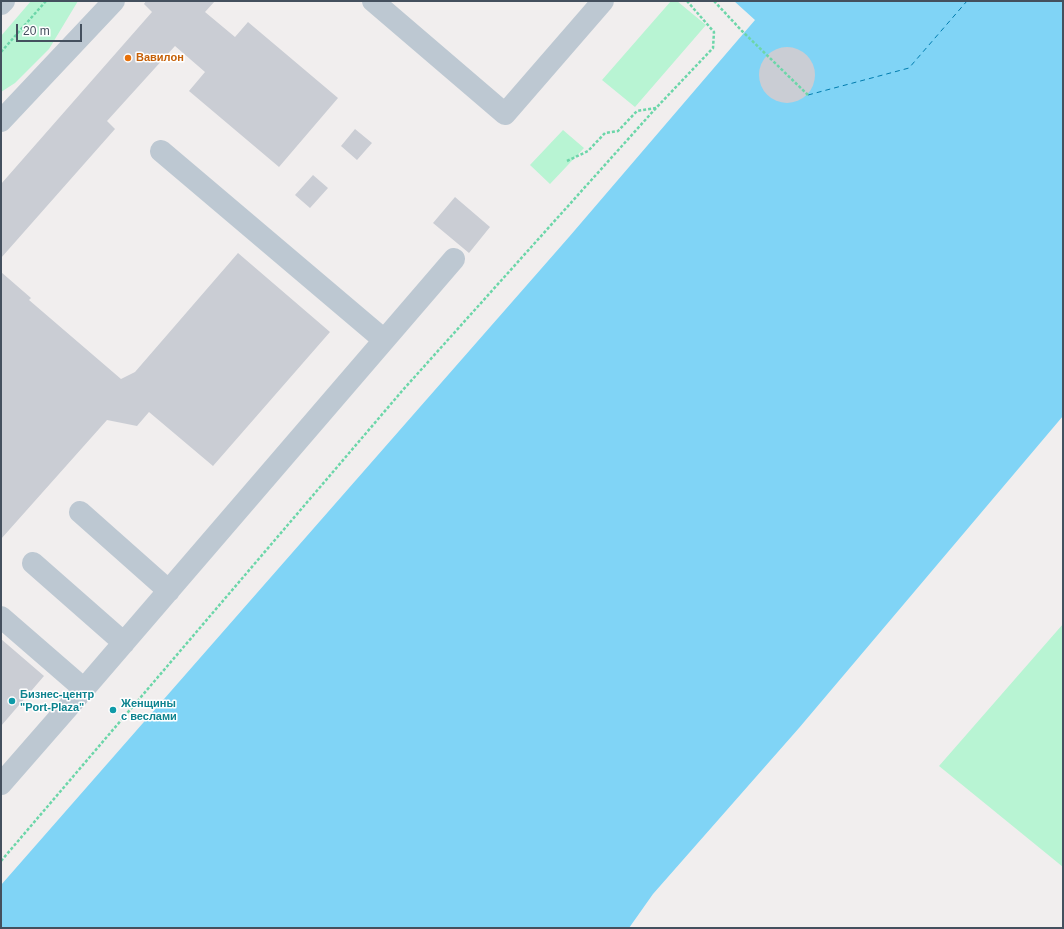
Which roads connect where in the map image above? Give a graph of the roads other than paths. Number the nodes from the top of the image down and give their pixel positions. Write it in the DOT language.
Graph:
graph roads {
  1 [pos="114,1"];
  2 [pos="373,1"];
  3 [pos="603,1"];
  4 [pos="1,121"];
  5 [pos="161,151"];
  6 [pos="454,258"];
  7 [pos="384,340"];
  8 [pos="80,512"];
  9 [pos="33,563"];
  10 [pos="169,591"];
  11 [pos="1,617"];
  12 [pos="124,643"];
  13 [pos="84,689"];
  14 [pos="1,784"];
  1 -- 4 [label="lane"];
  2 -- 3 [label="lane"];
  5 -- 7 [label="lane"];
  6 -- 7 [label="lane"];
  7 -- 10 [label="lane"];
  8 -- 10 [label="lane"];
  9 -- 12 [label="lane"];
  10 -- 12 [label="lane"];
  11 -- 13 [label="lane"];
  12 -- 13 [label="lane"];
  13 -- 14 [label="lane"];
}
